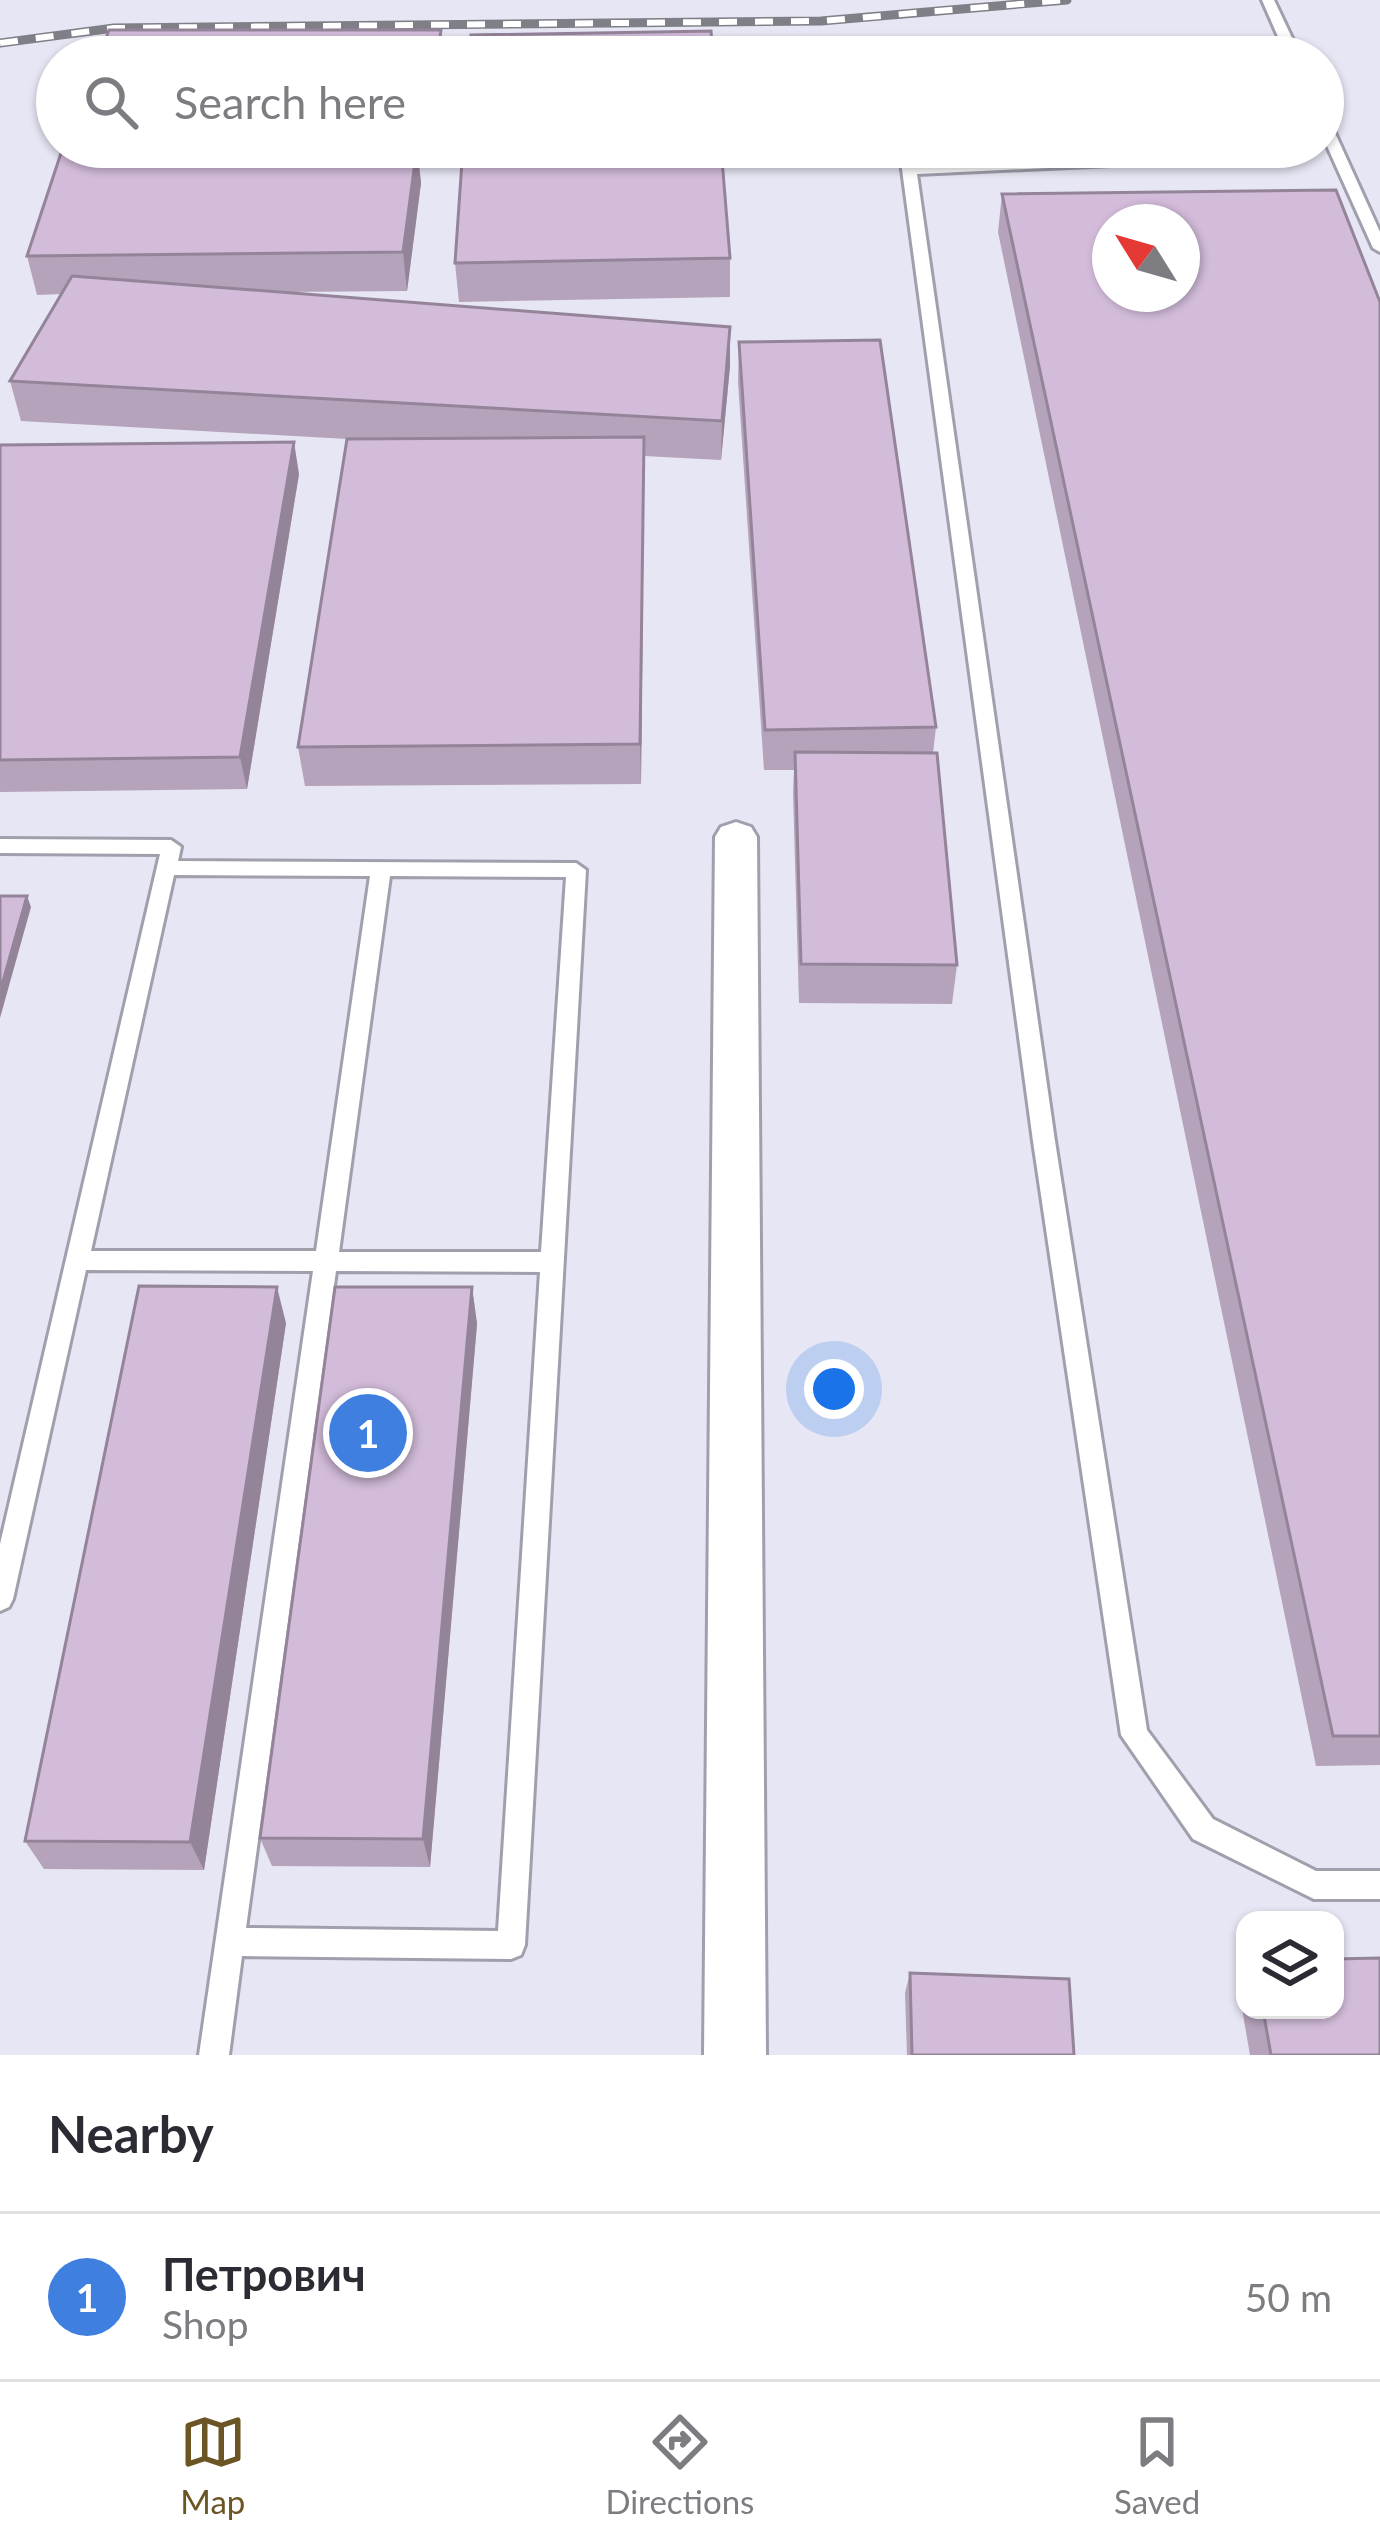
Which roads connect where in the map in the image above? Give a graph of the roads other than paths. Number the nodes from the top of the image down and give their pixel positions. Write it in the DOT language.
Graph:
graph roads {
  1 [pos="1268,0"];
  2 [pos="1284,36"];
  3 [pos="909,168"];
  4 [pos="1344,168"];
  5 [pos="1380,248"];
  6 [pos="736,837"];
  7 [pos="0,846"];
  8 [pos="167,868"];
  9 [pos="381,869"];
  10 [pos="77,1259"];
  11 [pos="326,1262"];
  12 [pos="552,1262"];
  13 [pos="0,1599"];
  14 [pos="1380,1885"];
  15 [pos="230,1942"];
  16 [pos="214,2055"];
  17 [pos="736,2055"];
  1 -- 2 [label="lane"];
  3 -- 14 [label="lane"];
  4 -- 5 [label="lane"];
  6 -- 17 [label="street"];
  7 -- 8 [label="lane"];
  8 -- 9 [label="lane"];
  8 -- 10 [label="lane"];
  9 -- 11 [label="lane"];
  9 -- 12 [label="lane"];
  10 -- 11 [label="lane"];
  10 -- 13 [label="lane"];
  11 -- 12 [label="lane"];
  11 -- 15 [label="lane"];
  12 -- 15 [label="lane"];
  15 -- 16 [label="lane"];
}
